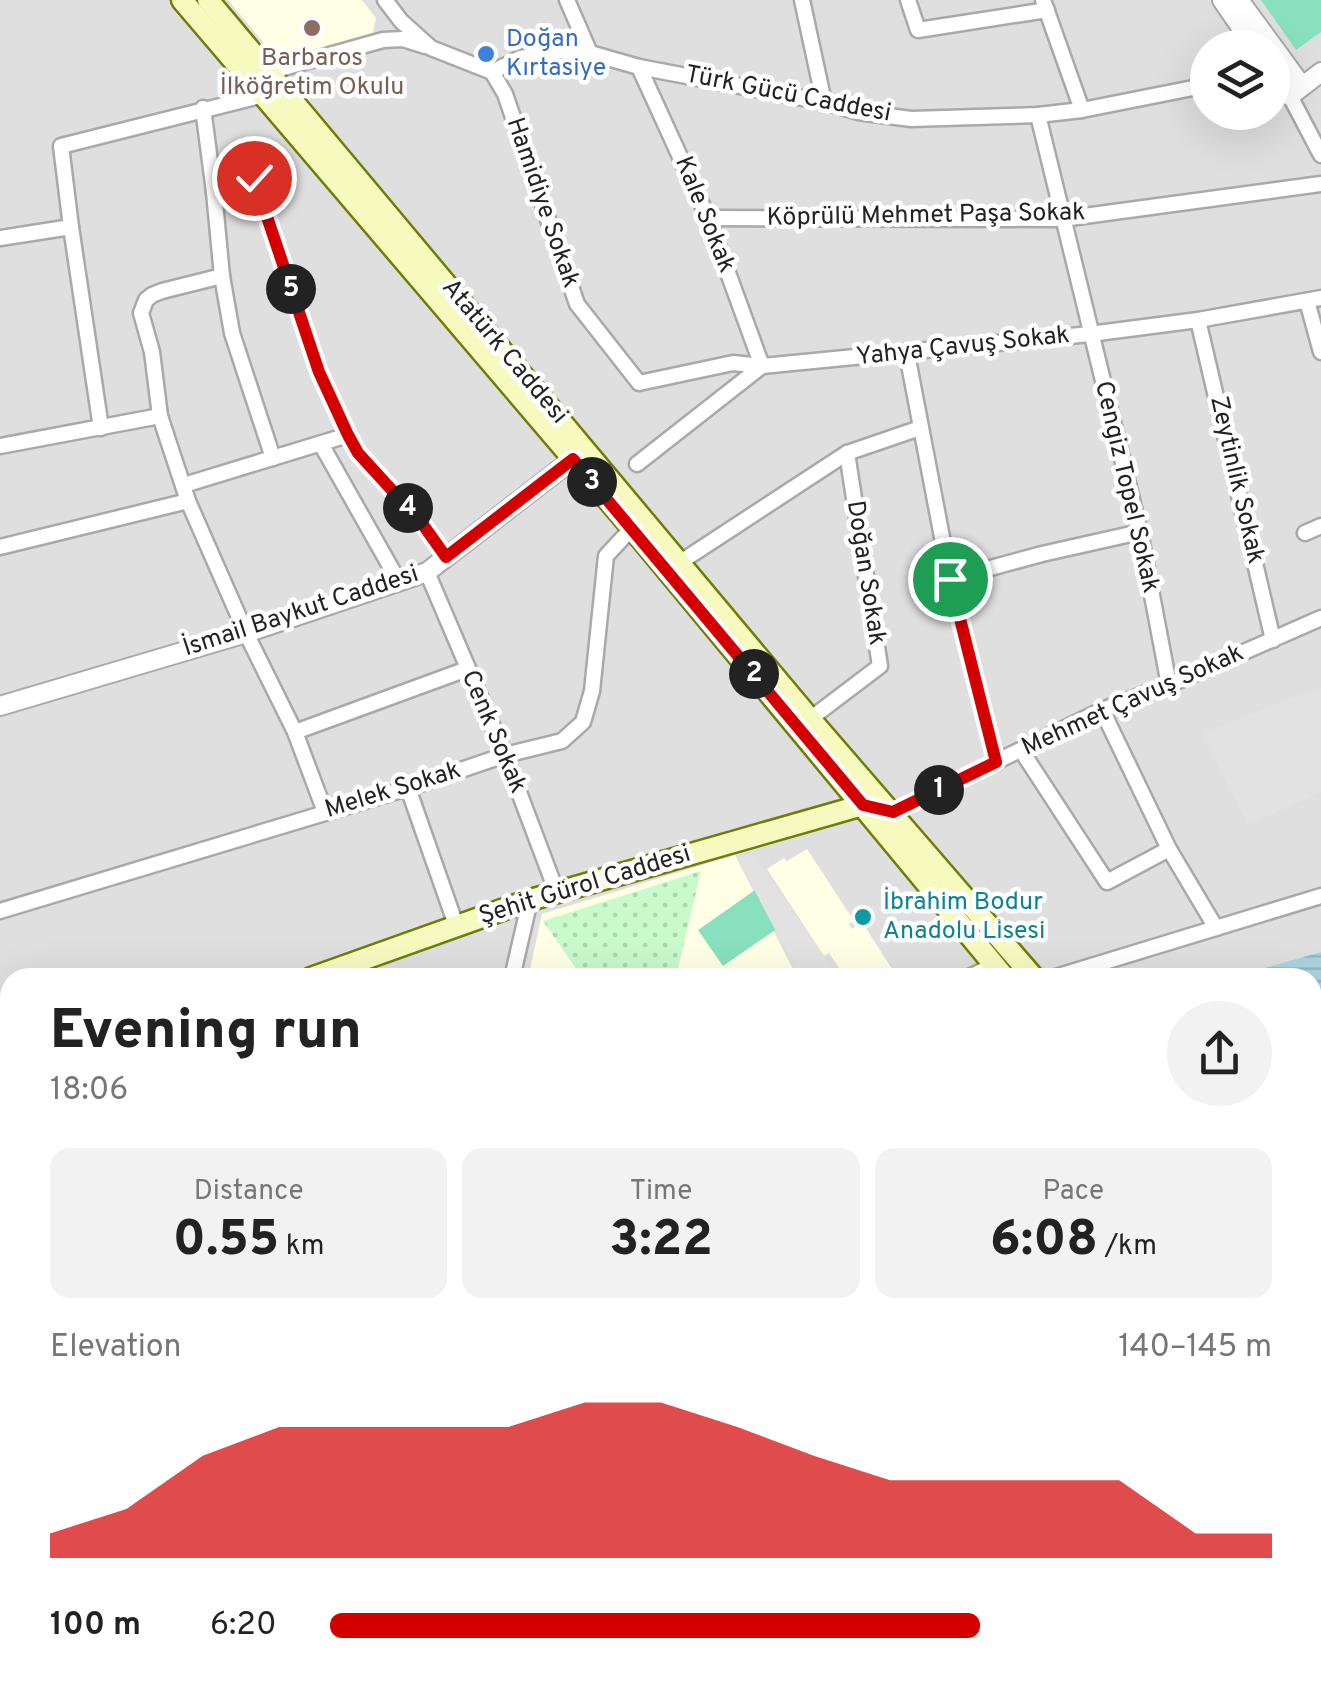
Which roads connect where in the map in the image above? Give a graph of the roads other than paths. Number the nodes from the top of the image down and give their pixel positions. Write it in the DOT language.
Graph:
graph roads {
  1 [pos="182,0"];
  2 [pos="208,0"];
  3 [pos="385,0"];
  4 [pos="567,0"];
  5 [pos="802,0"];
  6 [pos="908,0"];
  7 [pos="1222,0"];
  8 [pos="1239,0"];
  9 [pos="1045,5"];
  10 [pos="1243,30"];
  11 [pos="431,48"];
  12 [pos="590,53"];
  13 [pos="639,67"];
  14 [pos="269,72"];
  15 [pos="492,72"];
  16 [pos="1321,72"];
  17 [pos="1290,86"];
  18 [pos="1190,89"];
  19 [pos="1296,91"];
  20 [pos="264,95"];
  21 [pos="824,102"];
  22 [pos="203,108"];
  23 [pos="1082,110"];
  24 [pos="1038,115"];
  25 [pos="1321,155"];
  26 [pos="1321,184"];
  27 [pos="214,192"];
  28 [pos="708,218"];
  29 [pos="1062,219"];
  30 [pos="71,227"];
  31 [pos="0,238"];
  32 [pos="222,276"];
  33 [pos="1314,300"];
  34 [pos="1198,320"];
  35 [pos="1090,334"];
  36 [pos="1321,352"];
  37 [pos="907,354"];
  38 [pos="762,366"];
  39 [pos="160,416"];
  40 [pos="101,428"];
  41 [pos="920,428"];
  42 [pos="348,435"];
  43 [pos="321,444"];
  44 [pos="0,446"];
  45 [pos="847,453"];
  46 [pos="273,458"];
  47 [pos="573,459"];
  48 [pos="637,464"];
  49 [pos="184,485"];
  50 [pos="188,501"];
  51 [pos="1321,526"];
  52 [pos="632,528"];
  53 [pos="1140,532"];
  54 [pos="1306,533"];
  55 [pos="0,548"];
  56 [pos="446,557"];
  57 [pos="679,562"];
  58 [pos="426,572"];
  59 [pos="950,579"];
  60 [pos="398,582"];
  61 [pos="1321,618"];
  62 [pos="246,633"];
  63 [pos="1274,640"];
  64 [pos="467,669"];
  65 [pos="1170,685"];
  66 [pos="0,706"];
  67 [pos="1102,710"];
  68 [pos="810,719"];
  69 [pos="295,732"];
  70 [pos="1021,750"];
  71 [pos="505,755"];
  72 [pos="996,762"];
  73 [pos="408,788"];
  74 [pos="863,805"];
  75 [pos="324,812"];
  76 [pos="893,812"];
  77 [pos="1169,849"];
  78 [pos="557,893"];
  79 [pos="1321,896"];
  80 [pos="530,900"];
  81 [pos="0,911"];
  82 [pos="456,925"];
  83 [pos="1216,928"];
  84 [pos="353,968"];
  85 [pos="514,968"];
  86 [pos="998,968"];
  87 [pos="1026,968"];
  88 [pos="1085,968"];
  1 -- 20 [label="main road, Atatürk Caddesi"];
  2 -- 14 [label="main road, Atatürk Caddesi"];
  3 -- 11 [label="street"];
  4 -- 12 [label="street"];
  5 -- 21 [label="street"];
  6 -- 9 [label="street"];
  7 -- 10 [label="street"];
  8 -- 19 [label="street"];
  9 -- 23 [label="street"];
  11 -- 14 [label="street"];
  11 -- 15 [label="street"];
  12 -- 13 [label="street, Türk Gücü Caddesi"];
  12 -- 15 [label="street, Türk Gücü Caddesi"];
  13 -- 21 [label="street, Türk Gücü Caddesi"];
  13 -- 28 [label="street, Kale Sokak"];
  14 -- 57 [label="main road, Atatürk Caddesi"];
  15 -- 38 [label="street, Hamidiye Sokak"];
  16 -- 19 [label="street"];
  17 -- 19 [label="street"];
  18 -- 23 [label="street, Türk Gücü Caddesi"];
  19 -- 25 [label="street"];
  20 -- 22 [label="street"];
  20 -- 47 [label="main road, Atatürk Caddesi"];
  21 -- 24 [label="street, Türk Gücü Caddesi"];
  22 -- 27 [label="street"];
  22 -- 30 [label="street"];
  23 -- 24 [label="street, Türk Gücü Caddesi"];
  24 -- 29 [label="street, Cengiz Topel Sokak"];
  26 -- 29 [label="street, Köprülü Mehmet Paşa Sokak"];
  27 -- 32 [label="street"];
  27 -- 42 [label="street"];
  28 -- 29 [label="street, Köprülü Mehmet Paşa Sokak"];
  28 -- 38 [label="street, Kale Sokak"];
  29 -- 35 [label="street, Cengiz Topel Sokak"];
  30 -- 31 [label="street"];
  30 -- 40 [label="street"];
  32 -- 39 [label="street"];
  32 -- 46 [label="street"];
  33 -- 34 [label="street, Yahya Çavuş Sokak"];
  33 -- 36 [label="street"];
  34 -- 35 [label="street, Yahya Çavuş Sokak"];
  34 -- 63 [label="street, Zeytinlik Sokak"];
  35 -- 37 [label="street, Yahya Çavuş Sokak"];
  35 -- 53 [label="street, Cengiz Topel Sokak"];
  37 -- 38 [label="street, Yahya Çavuş Sokak"];
  37 -- 41 [label="street"];
  38 -- 48 [label="street"];
  39 -- 40 [label="street"];
  39 -- 49 [label="street"];
  40 -- 44 [label="street"];
  41 -- 45 [label="street"];
  41 -- 59 [label="street"];
  42 -- 43 [label="street"];
  42 -- 56 [label="street"];
  43 -- 46 [label="street"];
  43 -- 60 [label="street"];
  45 -- 57 [label="street"];
  45 -- 68 [label="street, Doğan Sokak"];
  46 -- 49 [label="street"];
  47 -- 52 [label="main road, Atatürk Caddesi"];
  47 -- 56 [label="street, İsmail Baykut Caddesi"];
  49 -- 50 [label="street"];
  50 -- 55 [label="street"];
  50 -- 62 [label="street"];
  51 -- 54 [label="street"];
  52 -- 71 [label="street, Melek Sokak"];
  52 -- 74 [label="main road, Atatürk Caddesi"];
  53 -- 59 [label="street"];
  53 -- 65 [label="street, Cengiz Topel Sokak"];
  56 -- 58 [label="street, İsmail Baykut Caddesi"];
  57 -- 68 [label="main road, Atatürk Caddesi"];
  58 -- 60 [label="street, İsmail Baykut Caddesi"];
  58 -- 64 [label="street, Cenk Sokak"];
  59 -- 72 [label="street"];
  60 -- 62 [label="street, İsmail Baykut Caddesi"];
  61 -- 63 [label="street, Mehmet Çavuş Sokak"];
  62 -- 66 [label="street, İsmail Baykut Caddesi"];
  62 -- 69 [label="street"];
  63 -- 65 [label="street, Mehmet Çavuş Sokak"];
  64 -- 69 [label="street"];
  64 -- 71 [label="street, Cenk Sokak"];
  65 -- 67 [label="street, Mehmet Çavuş Sokak"];
  67 -- 70 [label="street, Mehmet Çavuş Sokak"];
  67 -- 77 [label="street"];
  68 -- 76 [label="main road, Atatürk Caddesi"];
  69 -- 75 [label="street"];
  70 -- 72 [label="street, Mehmet Çavuş Sokak"];
  70 -- 77 [label="street"];
  71 -- 73 [label="street, Melek Sokak"];
  71 -- 78 [label="street, Cenk Sokak"];
  72 -- 76 [label="street, Mehmet Çavuş Sokak"];
  73 -- 75 [label="street, Melek Sokak"];
  73 -- 82 [label="street"];
  74 -- 76 [label="street"];
  74 -- 78 [label="main road, Şehit Gürol Caddesi"];
  74 -- 86 [label="main road, Atatürk Caddesi"];
  75 -- 81 [label="street, Melek Sokak"];
  76 -- 87 [label="main road, Atatürk Caddesi"];
  77 -- 83 [label="street"];
  78 -- 80 [label="main road, Şehit Gürol Caddesi"];
  79 -- 83 [label="street"];
  80 -- 82 [label="main road, Şehit Gürol Caddesi"];
  80 -- 85 [label="street"];
  82 -- 84 [label="main road, Şehit Gürol Caddesi"];
  83 -- 88 [label="street"];
}
